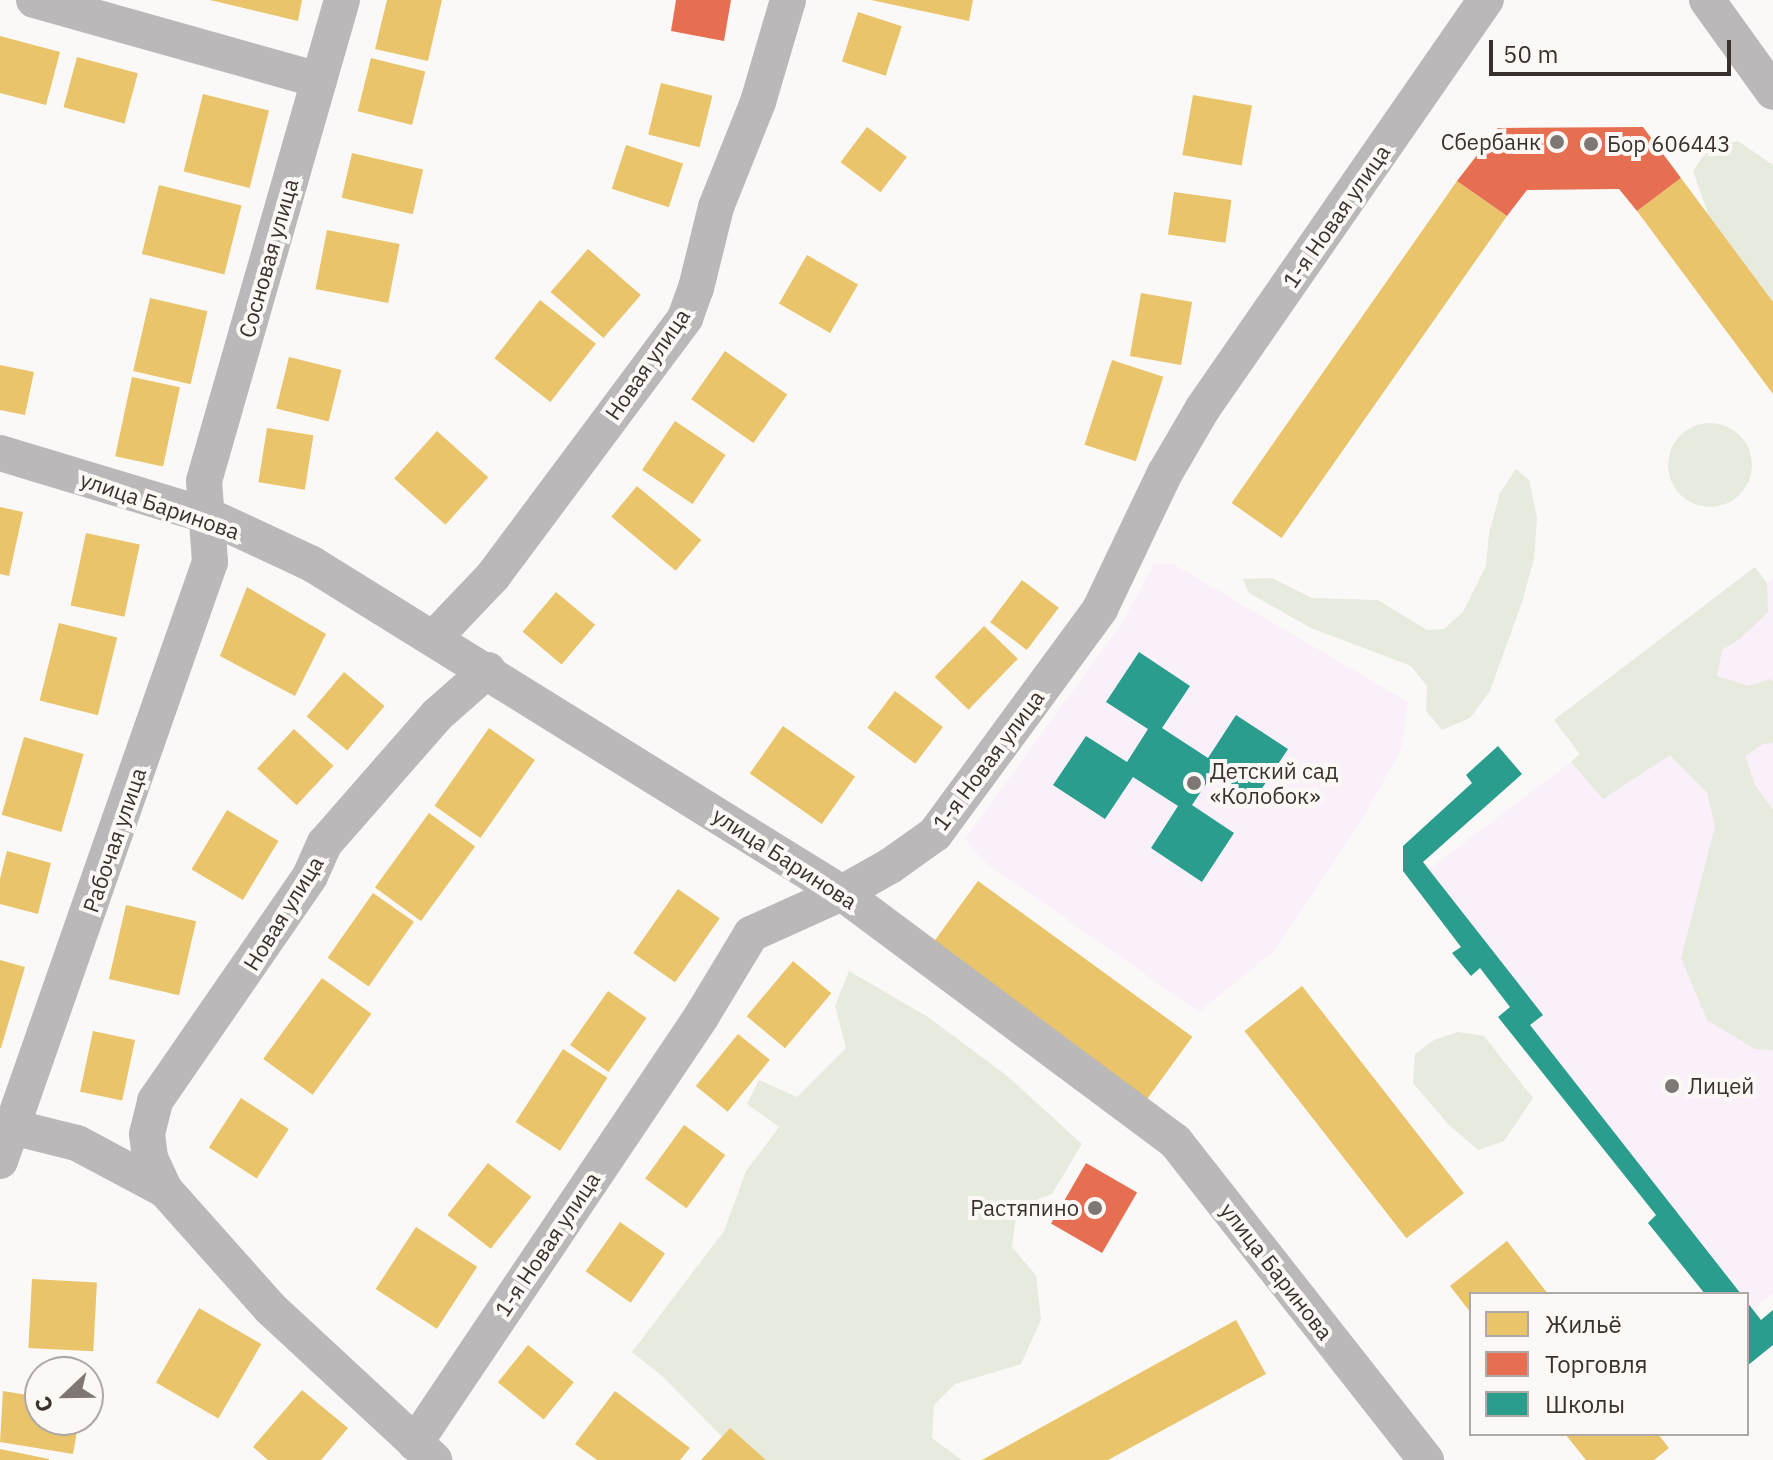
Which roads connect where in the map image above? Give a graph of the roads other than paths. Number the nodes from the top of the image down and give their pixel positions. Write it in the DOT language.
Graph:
graph roads {
  1 [pos="34,0"];
  2 [pos="342,0"];
  3 [pos="788,0"];
  4 [pos="1486,0"];
  5 [pos="1707,0"];
  6 [pos="319,80"];
  7 [pos="1773,92"];
  8 [pos="0,453"];
  9 [pos="209,516"];
  10 [pos="435,637"];
  11 [pos="488,670"];
  12 [pos="842,893"];
  13 [pos="4,1138"];
  14 [pos="165,1190"];
  15 [pos="425,1452"];
  16 [pos="1426,1460"];
  1 -- 6 [label="street"];
  2 -- 6 [label="street, Сосновая улица"];
  3 -- 10 [label="street, Новая улица"];
  4 -- 12 [label="street, 1-я Новая улица"];
  5 -- 7 [label="street"];
  6 -- 9 [label="street, Сосновая улица"];
  8 -- 9 [label="street, улица Баринова"];
  9 -- 10 [label="street, улица Баринова"];
  9 -- 13 [label="street, Рабочая улица"];
  10 -- 11 [label="street, улица Баринова"];
  11 -- 12 [label="street, улица Баринова"];
  11 -- 14 [label="street, Новая улица"];
  12 -- 15 [label="street, 1-я Новая улица"];
  12 -- 16 [label="street, улица Баринова"];
  13 -- 14 [label="street"];
  14 -- 15 [label="street"];
}
